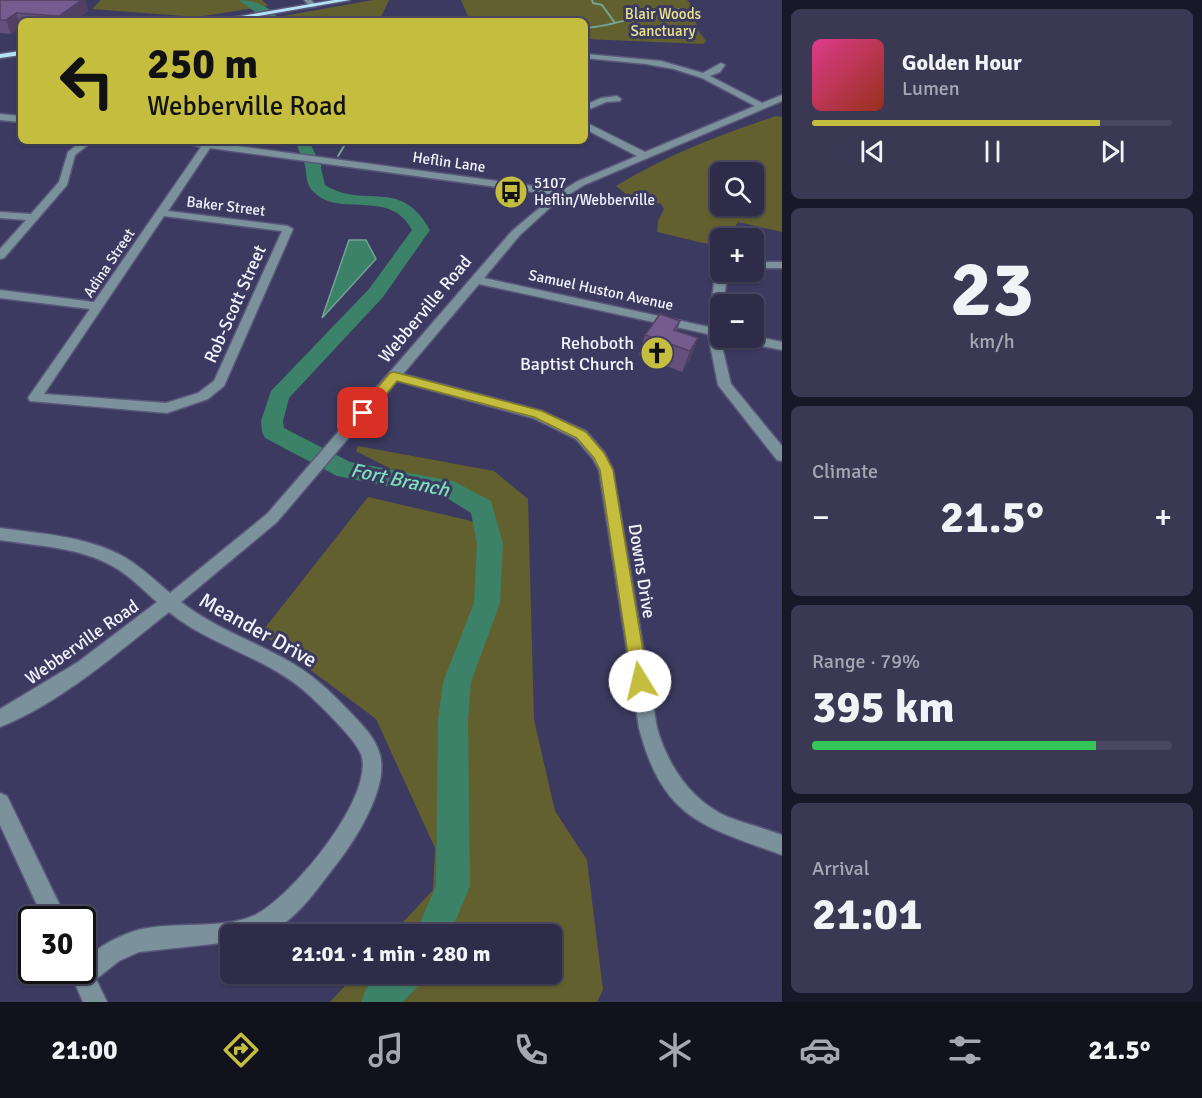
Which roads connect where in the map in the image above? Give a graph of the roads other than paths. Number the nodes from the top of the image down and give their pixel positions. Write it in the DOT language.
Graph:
graph roads {
  1 [pos="346,0"];
  2 [pos="310,3"];
  3 [pos="233,18"];
  4 [pos="18,53"];
  5 [pos="0,56"];
  6 [pos="588,56"];
  7 [pos="721,65"];
  8 [pos="703,76"];
  9 [pos="782,98"];
  10 [pos="617,99"];
  11 [pos="588,107"];
  12 [pos="762,107"];
  13 [pos="0,117"];
  14 [pos="18,119"];
  15 [pos="588,127"];
  16 [pos="84,144"];
  17 [pos="200,144"];
  18 [pos="207,145"];
  19 [pos="645,156"];
  20 [pos="535,189"];
  21 [pos="563,193"];
  22 [pos="546,205"];
  23 [pos="161,213"];
  24 [pos="0,215"];
  25 [pos="35,218"];
  26 [pos="288,229"];
  27 [pos="0,256"];
  28 [pos="764,265"];
  29 [pos="782,265"];
  30 [pos="476,280"];
  31 [pos="0,294"];
  32 [pos="98,306"];
  33 [pos="710,330"];
  34 [pos="764,342"];
  35 [pos="782,346"];
  36 [pos="719,348"];
  37 [pos="394,376"];
  38 [pos="34,398"];
  39 [pos="782,456"];
  40 [pos="0,534"];
  41 [pos="169,603"];
  42 [pos="0,718"];
  43 [pos="0,803"];
  44 [pos="782,845"];
  45 [pos="50,906"];
  46 [pos="96,963"];
  47 [pos="86,984"];
  48 [pos="95,1002"];
  1 -- 2 [label="main road"];
  2 -- 3 [label="main road"];
  4 -- 5 [label="main road"];
  6 -- 8 [label="street"];
  7 -- 8 [label="street"];
  8 -- 12 [label="street"];
  9 -- 12 [label="street, Webberville Road"];
  10 -- 11 [label="street"];
  12 -- 19 [label="street, Webberville Road"];
  13 -- 14 [label="street"];
  15 -- 19 [label="street"];
  16 -- 25 [label="street"];
  17 -- 18 [label="street, Heflin Lane"];
  18 -- 20 [label="street, Heflin Lane"];
  18 -- 23 [label="street, Adina Street"];
  19 -- 21 [label="street, Webberville Road"];
  20 -- 21 [label="street, Heflin Lane"];
  20 -- 22 [label="street"];
  21 -- 22 [label="street, Webberville Road"];
  22 -- 30 [label="street, Webberville Road"];
  23 -- 26 [label="street, Baker Street"];
  23 -- 32 [label="street, Adina Street"];
  24 -- 25 [label="street"];
  25 -- 27 [label="street"];
  26 -- 38 [label="street, Rob-Scott Street"];
  28 -- 29 [label="street"];
  30 -- 33 [label="street, Samuel Huston Avenue"];
  30 -- 37 [label="street, Webberville Road"];
  31 -- 32 [label="street"];
  32 -- 38 [label="street, Adina Street"];
  34 -- 35 [label="street"];
  36 -- 39 [label="street"];
  37 -- 41 [label="street, Webberville Road"];
  37 -- 44 [label="street, Downs Drive"];
  40 -- 41 [label="street, Meander Drive"];
  41 -- 42 [label="street, Webberville Road"];
  41 -- 46 [label="street, Meander Drive"];
  43 -- 45 [label="street"];
  47 -- 48 [label="street"];
}
